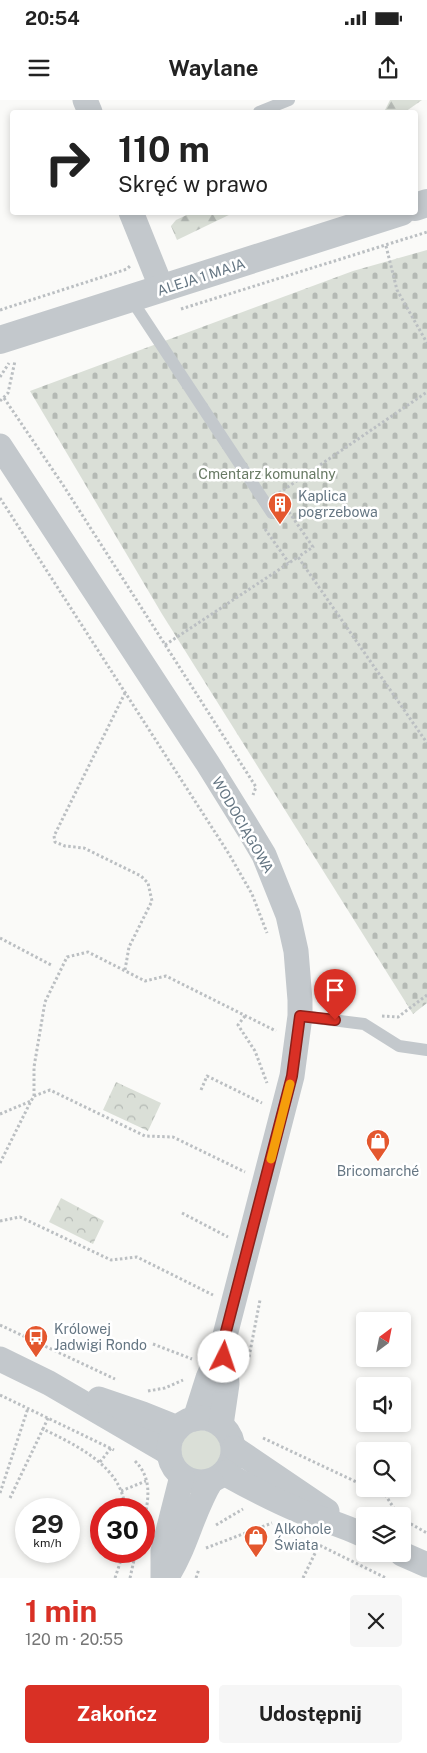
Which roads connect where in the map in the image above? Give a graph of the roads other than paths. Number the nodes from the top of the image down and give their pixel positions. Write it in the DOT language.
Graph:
graph roads {
  1 [pos="289,100"];
  2 [pos="264,110"];
  3 [pos="132,215"];
  4 [pos="392,215"];
  5 [pos="162,289"];
  6 [pos="131,299"];
  7 [pos="8,354"];
  8 [pos="0,446"];
  9 [pos="272,513"];
  10 [pos="288,1020"];
  11 [pos="426,1052"];
  12 [pos="223,1343"];
  13 [pos="0,1359"];
  14 [pos="49,1383"];
  15 [pos="186,1424"];
  16 [pos="221,1425"];
  17 [pos="234,1448"];
  18 [pos="169,1453"];
  19 [pos="182,1476"];
  20 [pos="217,1477"];
  21 [pos="356,1531"];
  22 [pos="356,1532"];
  23 [pos="411,1558"];
  24 [pos="427,1565"];
  25 [pos="164,1578"];
  1 -- 2 [label="lane"];
  3 -- 5 [label="street"];
  4 -- 5 [label="street, ALEJA 1 MAJA"];
  5 -- 6 [label="street, ALEJA 1 MAJA"];
  6 -- 7 [label="street, ALEJA 1 MAJA"];
  6 -- 9 [label="lane"];
  8 -- 10 [label="street, WODOCIĄGOWA"];
  10 -- 11 [label="lane"];
  10 -- 12 [label="street, WODOCIĄGOWA"];
  12 -- 15 [label="street, WODOCIĄGOWA"];
  12 -- 16 [label="street, WODOCIĄGOWA"];
  13 -- 14 [label="street"];
  14 -- 15 [label="street"];
  14 -- 18 [label="street"];
  15 -- 16 [label="street"];
  15 -- 18 [label="street"];
  16 -- 17 [label="street"];
  17 -- 20 [label="street"];
  17 -- 21 [label="street"];
  18 -- 19 [label="street"];
  19 -- 20 [label="street"];
  19 -- 25 [label="street"];
  20 -- 22 [label="street"];
  20 -- 25 [label="street"];
  23 -- 24 [label="street"];
}
